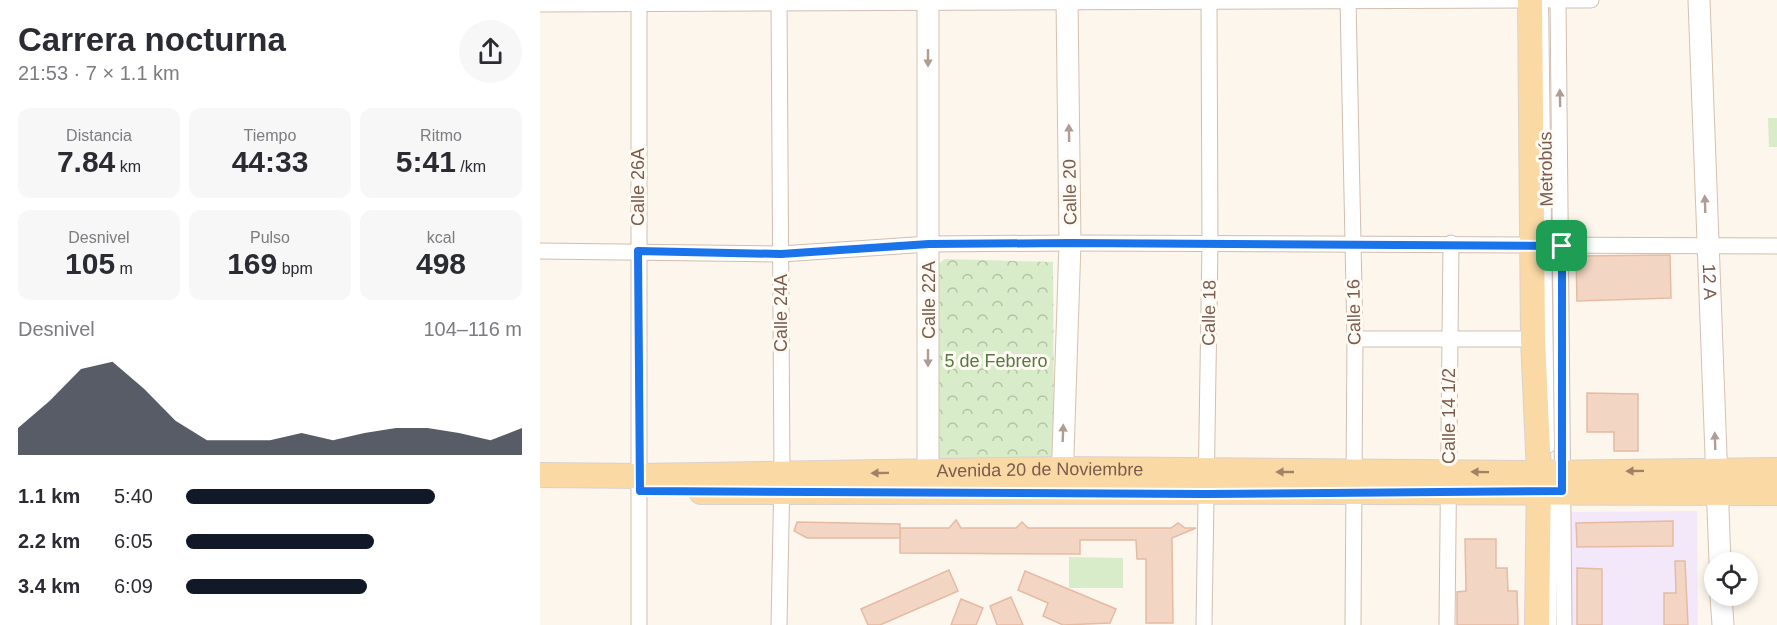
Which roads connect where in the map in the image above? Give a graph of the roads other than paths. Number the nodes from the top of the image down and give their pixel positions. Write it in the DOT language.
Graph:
graph roads {
  1 [pos="1348,0"];
  2 [pos="1530,0"];
  3 [pos="1543,0"];
  4 [pos="1558,0"];
  5 [pos="1591,0"];
  6 [pos="1699,0"];
  7 [pos="928,1"];
  8 [pos="1067,1"];
  9 [pos="639,2"];
  10 [pos="779,2"];
  11 [pos="1209,2"];
  12 [pos="540,4"];
  13 [pos="1070,243"];
  14 [pos="1210,243"];
  15 [pos="1451,243"];
  16 [pos="929,244"];
  17 [pos="1352,246"];
  18 [pos="1547,246"];
  19 [pos="1777,246"];
  20 [pos="1707,247"];
  21 [pos="540,251"];
  22 [pos="638,251"];
  23 [pos="781,254"];
  24 [pos="1355,339"];
  25 [pos="1533,339"];
  26 [pos="1448,340"];
  27 [pos="1777,470"];
  28 [pos="540,475"];
  29 [pos="1062,481"];
  30 [pos="1353,481"];
  31 [pos="1448,481"];
  32 [pos="1716,481"];
  33 [pos="928,482"];
  34 [pos="1550,482"];
  35 [pos="781,483"];
  36 [pos="1205,483"];
  37 [pos="640,484"];
  38 [pos="540,491"];
  39 [pos="1777,493"];
  40 [pos="1720,552"];
  41 [pos="1722,606"];
  42 [pos="639,625"];
  43 [pos="779,625"];
  44 [pos="1204,625"];
  45 [pos="1353,625"];
  46 [pos="1447,625"];
  47 [pos="1537,625"];
  48 [pos="1552,625"];
  49 [pos="1564,625"];
  50 [pos="1723,625"];
  1 -- 2 [label="street"];
  1 -- 11 [label="street"];
  1 -- 17 [label="street, Calle 16"];
  2 -- 3 [label="street"];
  2 -- 18 [label="main road"];
  3 -- 4 [label="street"];
  3 -- 18 [label="lane, Metrobús"];
  4 -- 5 [label="street"];
  18 -- 4 [label="street, one-way"];
  20 -- 6 [label="main road, 12 A, one-way"];
  7 -- 8 [label="street"];
  7 -- 10 [label="street"];
  7 -- 16 [label="main road, Calle 22A, one-way"];
  8 -- 11 [label="street"];
  13 -- 8 [label="main road, Calle 20, one-way"];
  9 -- 10 [label="street"];
  9 -- 12 [label="street"];
  9 -- 22 [label="street, Calle 26A"];
  10 -- 23 [label="street, Calle 24A"];
  11 -- 14 [label="street, Calle 18"];
  13 -- 14 [label="street"];
  13 -- 16 [label="street"];
  29 -- 13 [label="main road, Calle 20, one-way"];
  14 -- 17 [label="street"];
  14 -- 36 [label="street, Calle 18"];
  15 -- 17 [label="street"];
  15 -- 18 [label="street"];
  15 -- 26 [label="street, Calle 14 1/2"];
  16 -- 23 [label="street"];
  16 -- 33 [label="main road, Calle 22A, one-way"];
  17 -- 24 [label="street, Calle 16"];
  18 -- 20 [label="street"];
  18 -- 25 [label="main road"];
  18 -- 34 [label="street"];
  19 -- 20 [label="street"];
  32 -- 20 [label="main road, 12 A, one-way"];
  21 -- 22 [label="street"];
  22 -- 23 [label="street"];
  22 -- 37 [label="street, Calle 26A"];
  23 -- 35 [label="street, Calle 24A"];
  24 -- 26 [label="street"];
  24 -- 30 [label="street, Calle 16"];
  25 -- 26 [label="street"];
  25 -- 34 [label="main road"];
  26 -- 31 [label="street, Calle 14 1/2"];
  27 -- 32 [label="main road, Avenida 20 de Noviembre"];
  28 -- 37 [label="main road, Avenida 20 de Noviembre"];
  29 -- 33 [label="main road, Avenida 20 de Noviembre"];
  29 -- 36 [label="main road, Avenida 20 de Noviembre"];
  30 -- 31 [label="main road, Avenida 20 de Noviembre"];
  30 -- 36 [label="main road, Avenida 20 de Noviembre"];
  30 -- 45 [label="street, Calle 16"];
  31 -- 34 [label="main road, Avenida 20 de Noviembre"];
  31 -- 46 [label="street, Calle 14 1/2"];
  32 -- 34 [label="main road, Avenida 20 de Noviembre"];
  32 -- 39 [label="main road, Avenida 20 de Noviembre"];
  32 -- 40 [label="main road, 12 A"];
  33 -- 35 [label="main road, Avenida 20 de Noviembre"];
  34 -- 47 [label="main road"];
  34 -- 48 [label="lane"];
  34 -- 49 [label="street"];
  35 -- 37 [label="main road, Avenida 20 de Noviembre"];
  35 -- 43 [label="street, Calle 24A"];
  36 -- 44 [label="street, Calle 18"];
  37 -- 38 [label="main road, Avenida 20 de Noviembre"];
  37 -- 42 [label="street, Calle 26A"];
  41 -- 50 [label="main road"];
}
